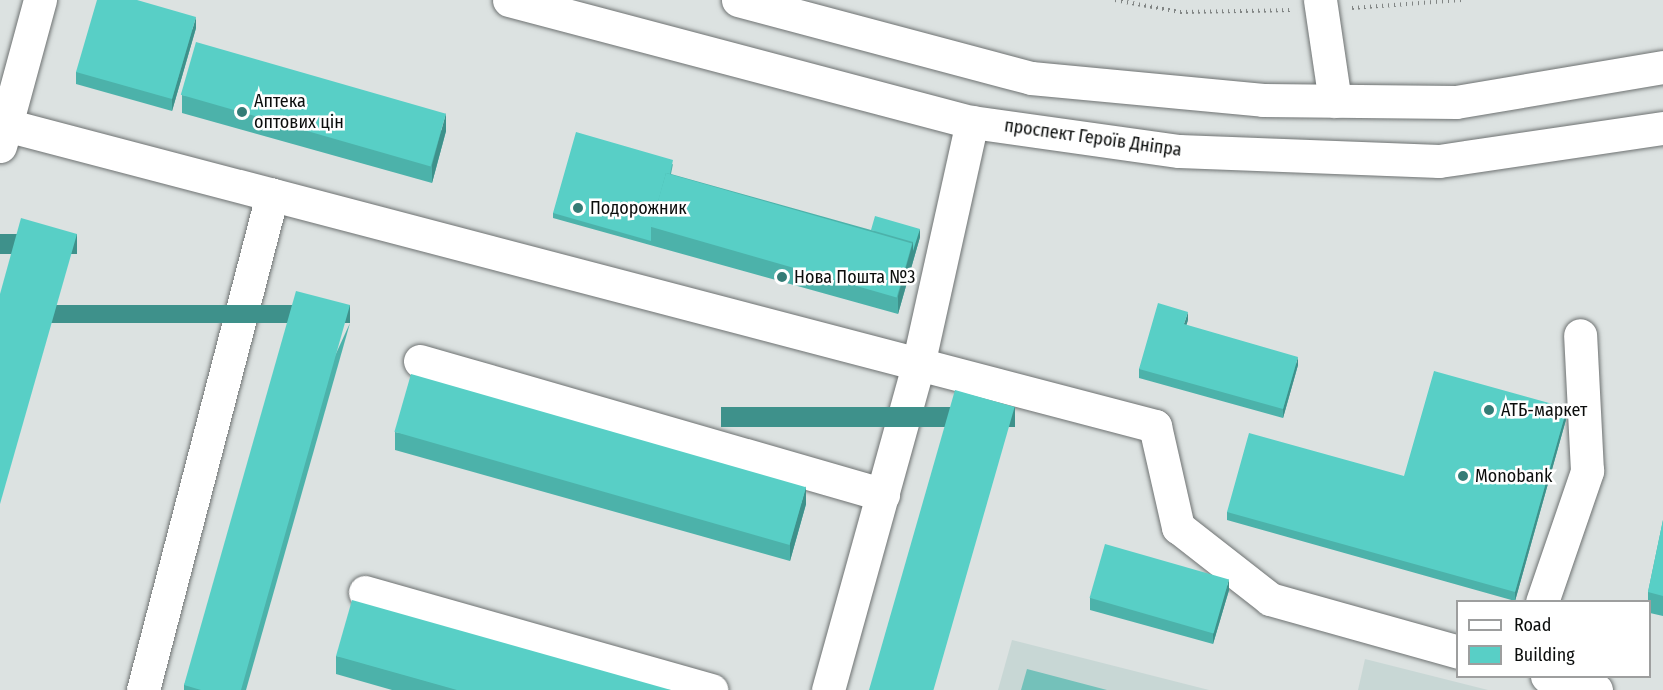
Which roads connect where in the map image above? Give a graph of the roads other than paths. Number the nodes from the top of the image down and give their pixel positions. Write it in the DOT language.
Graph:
graph roads {
  1 [pos="40,0"];
  2 [pos="738,0"];
  3 [pos="1320,0"];
  4 [pos="528,2"];
  5 [pos="1663,67"];
  6 [pos="1335,101"];
  7 [pos="972,122"];
  8 [pos="1663,129"];
  9 [pos="2,131"];
  10 [pos="272,195"];
  11 [pos="1581,335"];
  12 [pos="420,361"];
  13 [pos="918,365"];
  14 [pos="883,495"];
  15 [pos="365,592"];
  16 [pos="1543,600"];
  17 [pos="1456,650"];
  18 [pos="1554,678"];
  19 [pos="143,690"];
  20 [pos="711,690"];
  21 [pos="828,690"];
  22 [pos="1596,690"];
  1 -- 9 [label="street"];
  2 -- 6 [label="street"];
  3 -- 6 [label="street"];
  4 -- 7 [label="street, проспект Героїв Дніпра"];
  5 -- 6 [label="street"];
  7 -- 8 [label="street, проспект Героїв Дніпра"];
  7 -- 13 [label="street"];
  9 -- 10 [label="street"];
  10 -- 13 [label="street"];
  10 -- 19 [label="street"];
  11 -- 16 [label="street"];
  12 -- 14 [label="street"];
  13 -- 14 [label="street"];
  13 -- 17 [label="street"];
  14 -- 21 [label="street"];
  15 -- 20 [label="street"];
  18 -- 22 [label="street"];
}
